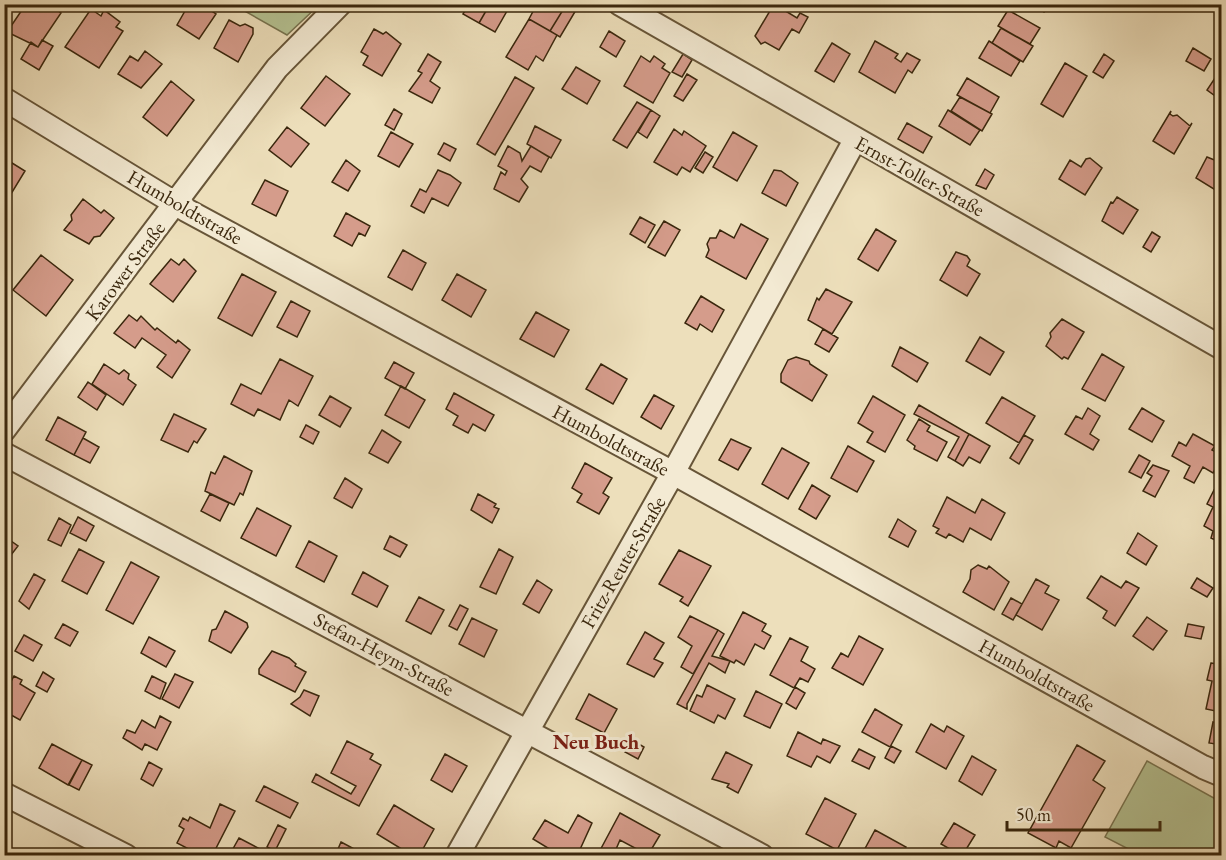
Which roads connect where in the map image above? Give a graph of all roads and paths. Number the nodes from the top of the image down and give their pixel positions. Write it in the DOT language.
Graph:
graph roads {
  1 [pos="340,4"];
  2 [pos="620,4"];
  3 [pos="4,99"];
  4 [pos="855,140"];
  5 [pos="176,204"];
  6 [pos="1221,348"];
  7 [pos="4,429"];
  8 [pos="4,454"];
  9 [pos="674,473"];
  10 [pos="526,730"];
  11 [pos="1221,775"];
  12 [pos="4,794"];
  13 [pos="126,855"];
  14 [pos="457,855"];
  15 [pos="762,855"];
  1 -- 5 [label="street, Karower Straße"];
  2 -- 4 [label="street, Ernst-Toller-Straße"];
  3 -- 5 [label="street, Humboldtstraße"];
  4 -- 6 [label="street, Ernst-Toller-Straße"];
  4 -- 9 [label="street, Fritz-Reuter-Straße"];
  5 -- 7 [label="street, Karower Straße"];
  5 -- 9 [label="street, Humboldtstraße"];
  8 -- 10 [label="street, Stefan-Heym-Straße"];
  9 -- 10 [label="street, Fritz-Reuter-Straße"];
  9 -- 11 [label="street, Humboldtstraße"];
  10 -- 14 [label="street, Fritz-Reuter-Straße"];
  10 -- 15 [label="street, Stefan-Heym-Straße"];
  12 -- 13 [label="street"];
}
